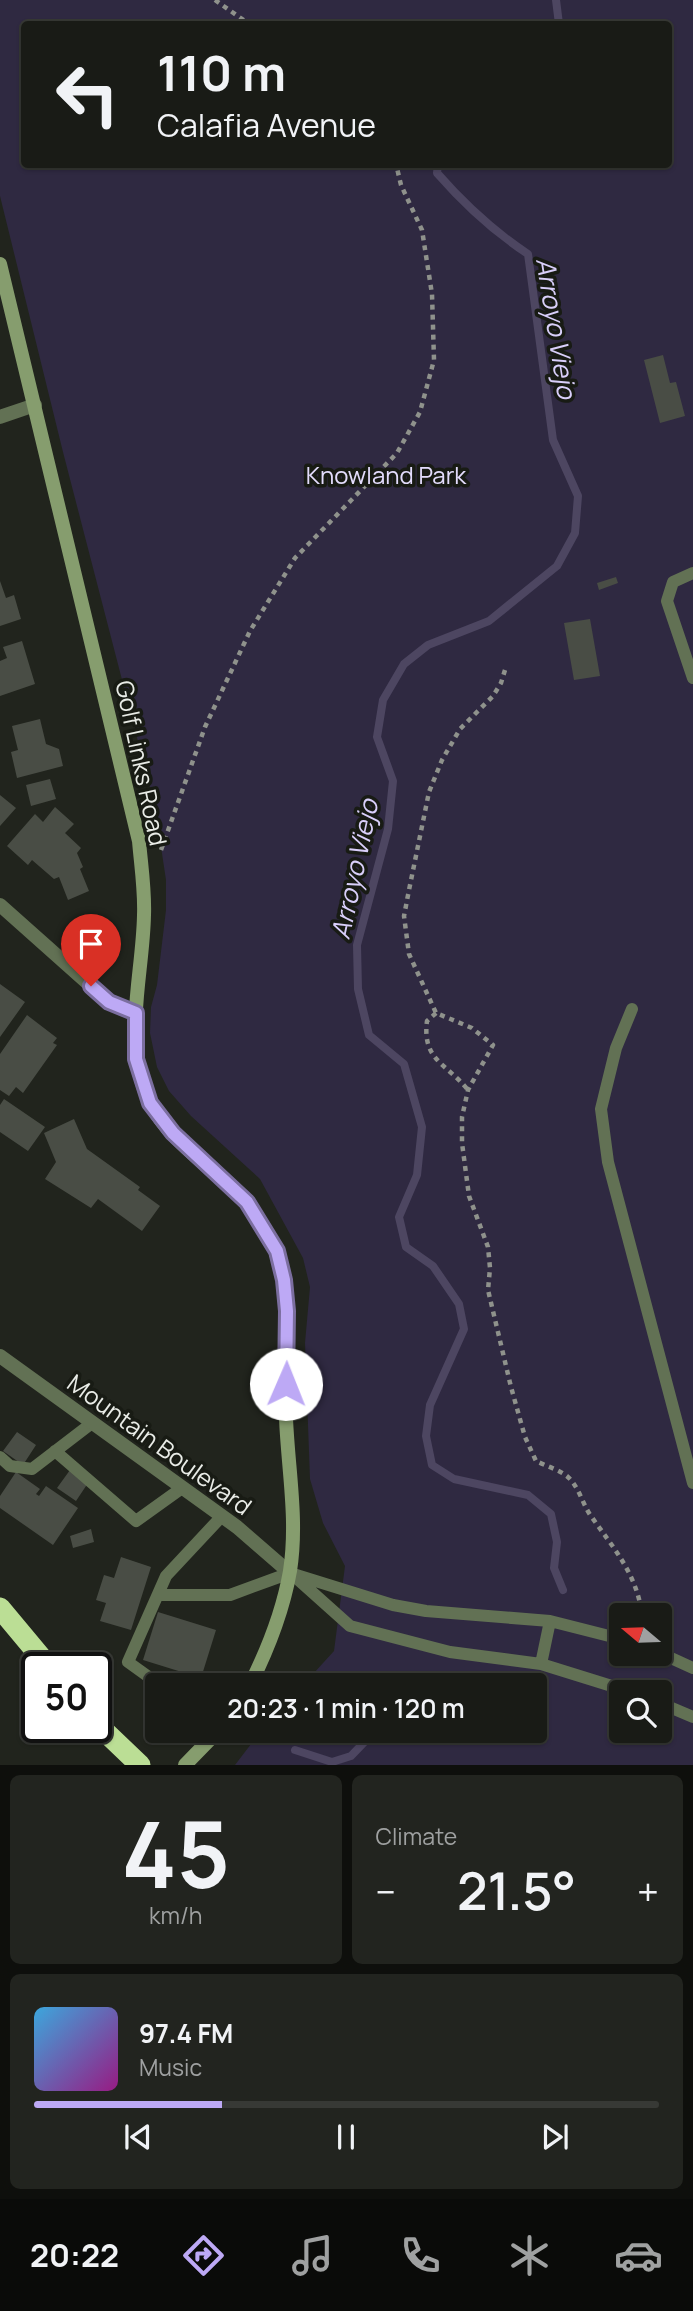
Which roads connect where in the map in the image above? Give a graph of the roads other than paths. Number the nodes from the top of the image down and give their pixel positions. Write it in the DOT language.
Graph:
graph roads {
  1 [pos="0,264"];
  2 [pos="35,405"];
  3 [pos="0,417"];
  4 [pos="693,573"];
  5 [pos="693,678"];
  6 [pos="0,905"];
  7 [pos="632,1009"];
  8 [pos="136,1013"];
  9 [pos="0,1356"];
  10 [pos="92,1423"];
  11 [pos="55,1451"];
  12 [pos="0,1457"];
  13 [pos="693,1483"];
  14 [pos="182,1488"];
  15 [pos="222,1516"];
  16 [pos="290,1573"];
  17 [pos="158,1595"];
  18 [pos="0,1608"];
  19 [pos="550,1621"];
  20 [pos="609,1636"];
  21 [pos="37,1652"];
  22 [pos="672,1658"];
  23 [pos="541,1664"];
  24 [pos="693,1668"];
  25 [pos="255,1673"];
  26 [pos="145,1674"];
  27 [pos="609,1685"];
  28 [pos="672,1708"];
  29 [pos="693,1717"];
  30 [pos="112,1738"];
  31 [pos="206,1743"];
  32 [pos="140,1765"];
  33 [pos="185,1765"];
  1 -- 2 [label="main road, Golf Links Road"];
  2 -- 3 [label="street"];
  2 -- 8 [label="main road, Golf Links Road"];
  4 -- 5 [label="lane"];
  6 -- 8 [label="street"];
  7 -- 13 [label="lane"];
  8 -- 16 [label="main road, Golf Links Road"];
  9 -- 10 [label="street, Mountain Boulevard"];
  10 -- 11 [label="lane"];
  10 -- 14 [label="street, Mountain Boulevard"];
  11 -- 12 [label="lane"];
  11 -- 14 [label="lane"];
  14 -- 15 [label="street, Mountain Boulevard"];
  15 -- 16 [label="street, Mountain Boulevard"];
  15 -- 17 [label="lane"];
  16 -- 17 [label="lane"];
  16 -- 19 [label="lane"];
  16 -- 23 [label="lane"];
  16 -- 25 [label="main road, Golf Links Road"];
  17 -- 26 [label="lane"];
  18 -- 21 [label="highway"];
  19 -- 20 [label="lane"];
  19 -- 23 [label="lane"];
  22 -- 24 [label="lane"];
  23 -- 27 [label="lane"];
  28 -- 29 [label="lane"];
  30 -- 32 [label="highway"];
  31 -- 33 [label="main road"];
}
